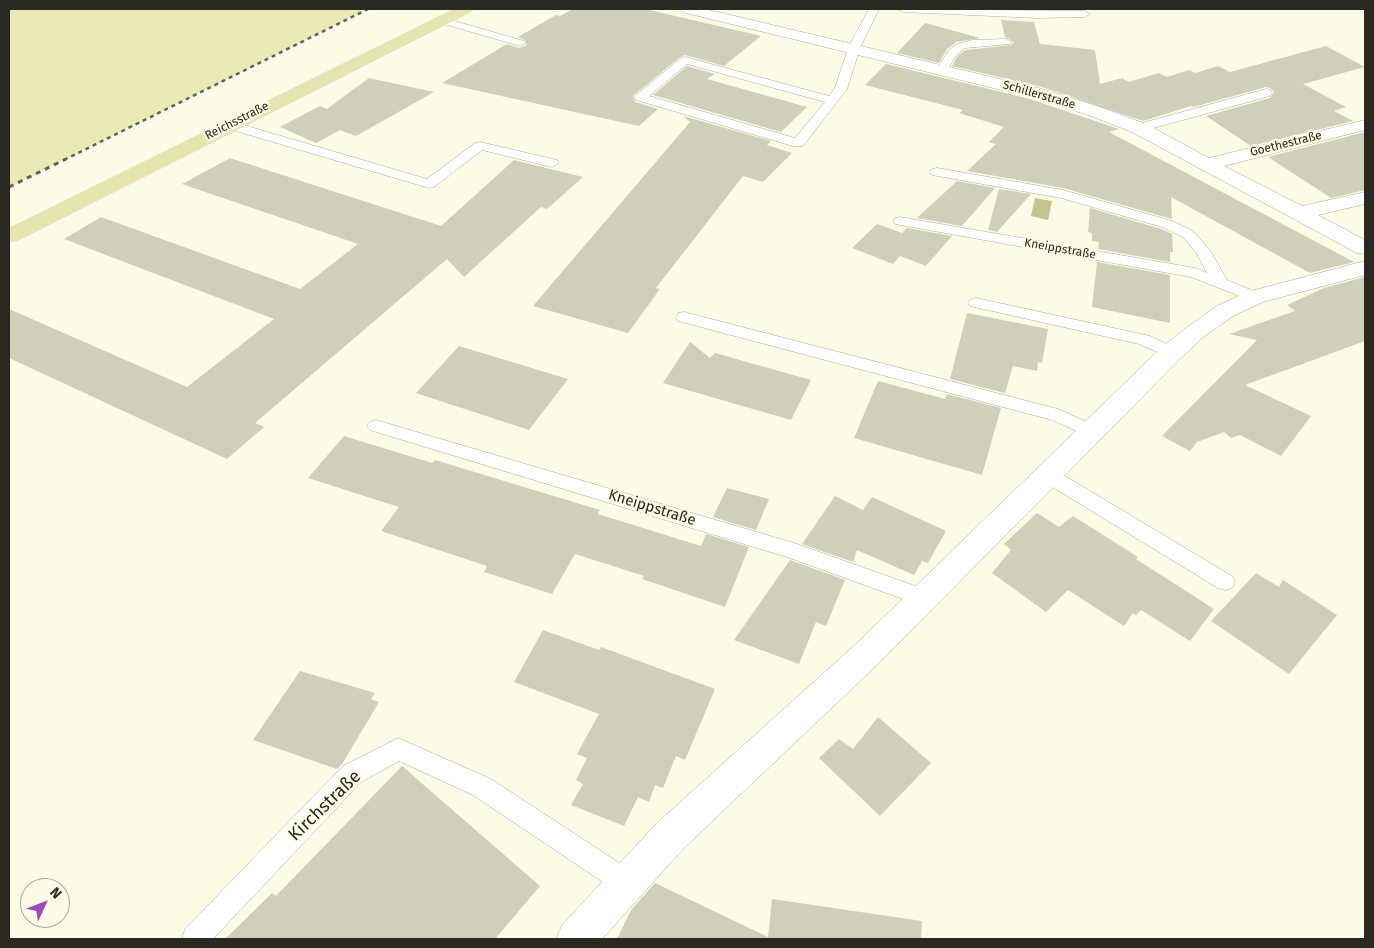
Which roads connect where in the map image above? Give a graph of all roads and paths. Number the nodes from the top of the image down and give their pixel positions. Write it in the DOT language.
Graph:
graph roads {
  1 [pos="466,9"];
  2 [pos="687,9"];
  3 [pos="874,9"];
  4 [pos="903,9"];
  5 [pos="1085,14"];
  6 [pos="441,20"];
  7 [pos="1006,42"];
  8 [pos="520,43"];
  9 [pos="854,48"];
  10 [pos="942,70"];
  11 [pos="1266,92"];
  12 [pos="832,100"];
  13 [pos="230,125"];
  14 [pos="1365,125"];
  15 [pos="1139,128"];
  16 [pos="552,162"];
  17 [pos="1207,164"];
  18 [pos="937,172"];
  19 [pos="1365,198"];
  20 [pos="1299,212"];
  21 [pos="900,222"];
  22 [pos="9,236"];
  23 [pos="1365,248"];
  24 [pos="1365,268"];
  25 [pos="1220,282"];
  26 [pos="1255,297"];
  27 [pos="976,303"];
  28 [pos="684,317"];
  29 [pos="1171,353"];
  30 [pos="376,426"];
  31 [pos="1092,432"];
  32 [pos="1048,475"];
  33 [pos="1225,582"];
  34 [pos="925,598"];
  35 [pos="627,884"];
  36 [pos="194,939"];
  37 [pos="576,939"];
  1 -- 6 [label="main road, Reichsstraße"];
  2 -- 9 [label="street, Schillerstraße"];
  3 -- 9 [label="lane"];
  4 -- 5 [label="lane"];
  6 -- 8 [label="lane"];
  6 -- 13 [label="main road, Reichsstraße"];
  7 -- 10 [label="lane"];
  9 -- 10 [label="street, Schillerstraße"];
  9 -- 12 [label="lane"];
  10 -- 15 [label="street, Schillerstraße"];
  11 -- 15 [label="lane"];
  12 -- 12 [label="lane"];
  13 -- 16 [label="lane"];
  13 -- 22 [label="main road, Reichsstraße"];
  14 -- 17 [label="street, Goethestraße"];
  15 -- 17 [label="street, Schillerstraße"];
  17 -- 20 [label="street, Schillerstraße"];
  18 -- 25 [label="lane"];
  19 -- 20 [label="street"];
  20 -- 23 [label="street, Schillerstraße"];
  21 -- 25 [label="lane, Kneippstraße"];
  24 -- 26 [label="street"];
  25 -- 26 [label="lane, Kneippstraße"];
  26 -- 29 [label="street"];
  27 -- 29 [label="lane"];
  28 -- 31 [label="lane"];
  29 -- 31 [label="street"];
  30 -- 34 [label="lane, Kneippstraße"];
  31 -- 32 [label="street"];
  32 -- 33 [label="lane"];
  32 -- 34 [label="street"];
  34 -- 35 [label="street"];
  35 -- 36 [label="lane, Kirchstraße"];
  35 -- 37 [label="street"];
}
